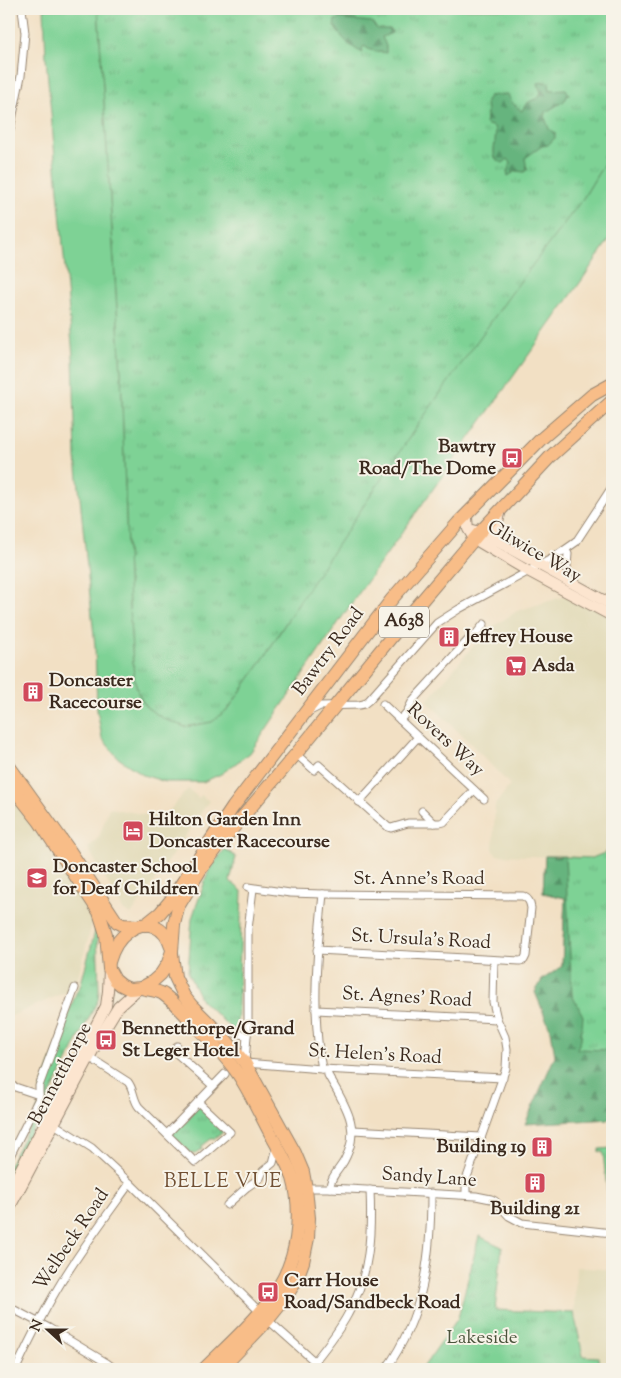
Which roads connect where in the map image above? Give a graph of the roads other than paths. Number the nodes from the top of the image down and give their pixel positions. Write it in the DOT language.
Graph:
graph roads {
  1 [pos="22,9"];
  2 [pos="9,134"];
  3 [pos="612,384"];
  4 [pos="610,402"];
  5 [pos="558,423"];
  6 [pos="612,488"];
  7 [pos="501,510"];
  8 [pos="468,512"];
  9 [pos="474,533"];
  10 [pos="448,534"];
  11 [pos="503,544"];
  12 [pos="566,550"];
  13 [pos="540,565"];
  14 [pos="528,571"];
  15 [pos="569,581"];
  16 [pos="572,594"];
  17 [pos="612,605"];
  18 [pos="612,616"];
  19 [pos="484,624"];
  20 [pos="383,704"];
  21 [pos="336,706"];
  22 [pos="304,715"];
  23 [pos="400,720"];
  24 [pos="418,737"];
  25 [pos="296,754"];
  26 [pos="9,766"];
  27 [pos="9,783"];
  28 [pos="474,790"];
  29 [pos="484,798"];
  30 [pos="359,802"];
  31 [pos="418,823"];
  32 [pos="434,823"];
  33 [pos="201,869"];
  34 [pos="323,894"];
  35 [pos="141,926"];
  36 [pos="172,949"];
  37 [pos="317,950"];
  38 [pos="494,960"];
  39 [pos="524,960"];
  40 [pos="108,967"];
  41 [pos="75,988"];
  42 [pos="140,989"];
  43 [pos="180,989"];
  44 [pos="316,1010"];
  45 [pos="497,1019"];
  46 [pos="237,1034"];
  47 [pos="247,1035"];
  48 [pos="176,1046"];
  49 [pos="89,1057"];
  50 [pos="245,1063"];
  51 [pos="324,1069"];
  52 [pos="225,1074"];
  53 [pos="239,1076"];
  54 [pos="502,1078"];
  55 [pos="9,1085"];
  56 [pos="213,1086"];
  57 [pos="39,1095"];
  58 [pos="198,1102"];
  59 [pos="54,1124"];
  60 [pos="352,1130"];
  61 [pos="167,1134"];
  62 [pos="481,1137"];
  63 [pos="278,1147"];
  64 [pos="9,1158"];
  65 [pos="272,1163"];
  66 [pos="287,1166"];
  67 [pos="130,1183"];
  68 [pos="330,1188"];
  69 [pos="301,1189"];
  70 [pos="9,1190"];
  71 [pos="370,1190"];
  72 [pos="431,1193"];
  73 [pos="466,1196"];
  74 [pos="227,1204"];
  75 [pos="9,1209"];
  76 [pos="612,1233"];
  77 [pos="9,1308"];
  78 [pos="264,1316"];
  79 [pos="38,1323"];
  80 [pos="316,1361"];
  81 [pos="106,1366"];
  82 [pos="16,1369"];
  83 [pos="115,1369"];
  84 [pos="204,1369"];
  85 [pos="221,1369"];
  86 [pos="323,1369"];
  87 [pos="386,1369"];
  1 -- 2 [label="street"];
  3 -- 5 [label="highway, Bawtry Road / A638"];
  4 -- 5 [label="highway"];
  4 -- 7 [label="highway, Bawtry Road / A638"];
  5 -- 8 [label="highway, Bawtry Road / A638"];
  6 -- 12 [label="street"];
  7 -- 9 [label="highway, Bawtry Road / A638"];
  7 -- 11 [label="street"];
  8 -- 9 [label="street, Gliwice Way"];
  8 -- 10 [label="highway, Bawtry Road / A638"];
  9 -- 10 [label="street, Gliwice Way"];
  9 -- 11 [label="street, Gliwice Way"];
  9 -- 14 [label="street, Gliwice Way"];
  9 -- 21 [label="highway, Bawtry Road / A638"];
  10 -- 22 [label="highway, Bawtry Road / A638"];
  11 -- 13 [label="street, Gliwice Way"];
  12 -- 13 [label="street"];
  12 -- 15 [label="street"];
  13 -- 14 [label="street"];
  13 -- 15 [label="street, Gliwice Way"];
  14 -- 16 [label="street, Gliwice Way"];
  14 -- 21 [label="street"];
  15 -- 16 [label="street"];
  15 -- 17 [label="street, Gliwice Way"];
  16 -- 18 [label="street, Gliwice Way"];
  19 -- 23 [label="street"];
  20 -- 23 [label="street, Rovers Way"];
  21 -- 22 [label="street"];
  21 -- 25 [label="highway, Bawtry Road / A638"];
  22 -- 35 [label="highway, Bawtry Road / A638"];
  23 -- 24 [label="street, Rovers Way"];
  24 -- 28 [label="street, Rovers Way"];
  24 -- 30 [label="street"];
  25 -- 30 [label="street"];
  25 -- 33 [label="highway, Bawtry Road / A638"];
  26 -- 35 [label="highway"];
  27 -- 40 [label="highway"];
  28 -- 29 [label="street, Rovers Way"];
  28 -- 32 [label="street"];
  30 -- 31 [label="street"];
  31 -- 32 [label="street"];
  31 -- 32 [label="street"];
  33 -- 36 [label="highway, Bawtry Road / A638"];
  33 -- 43 [label="highway, Bawtry Road"];
  34 -- 37 [label="street"];
  34 -- 39 [label="street, St. Anne's Road"];
  34 -- 47 [label="street, St. Anne's Road"];
  35 -- 36 [label="highway"];
  35 -- 40 [label="highway"];
  36 -- 42 [label="highway"];
  36 -- 43 [label="highway"];
  37 -- 38 [label="street, St. Ursula's Road"];
  37 -- 44 [label="street"];
  38 -- 39 [label="street, St. Ursula's Road"];
  38 -- 45 [label="street"];
  40 -- 42 [label="highway"];
  40 -- 70 [label="street, Bennetthorpe"];
  41 -- 57 [label="street, Bennetthorpe"];
  42 -- 49 [label="street, Bennetthorpe"];
  42 -- 53 [label="highway"];
  43 -- 50 [label="highway"];
  44 -- 45 [label="street, St. Agnes' Road"];
  44 -- 51 [label="street"];
  45 -- 54 [label="street"];
  46 -- 47 [label="street"];
  47 -- 50 [label="street"];
  48 -- 56 [label="street"];
  49 -- 59 [label="street, Bennetthorpe"];
  49 -- 61 [label="street"];
  50 -- 51 [label="street, St. Helen's Road"];
  50 -- 53 [label="street"];
  50 -- 69 [label="highway"];
  51 -- 54 [label="street, St. Helen's Road"];
  51 -- 60 [label="street"];
  52 -- 56 [label="street"];
  53 -- 63 [label="highway"];
  54 -- 62 [label="street"];
  55 -- 57 [label="street"];
  56 -- 58 [label="street"];
  57 -- 64 [label="street, Bennetthorpe"];
  58 -- 61 [label="street"];
  58 -- 61 [label="street"];
  59 -- 67 [label="street"];
  59 -- 75 [label="street, Bennetthorpe"];
  60 -- 62 [label="street"];
  60 -- 68 [label="street"];
  62 -- 73 [label="street"];
  63 -- 65 [label="street"];
  63 -- 66 [label="highway"];
  65 -- 66 [label="street"];
  65 -- 74 [label="street"];
  66 -- 69 [label="highway"];
  67 -- 78 [label="street"];
  67 -- 79 [label="street, Welbeck Road"];
  68 -- 69 [label="street, Sandy Lane"];
  68 -- 71 [label="street, Sandy Lane"];
  69 -- 78 [label="highway"];
  71 -- 72 [label="street, Sandy Lane"];
  71 -- 80 [label="street"];
  72 -- 73 [label="street, Sandy Lane"];
  72 -- 87 [label="street"];
  73 -- 76 [label="street, Sandy Lane"];
  77 -- 79 [label="street"];
  78 -- 80 [label="street"];
  78 -- 84 [label="highway"];
  78 -- 85 [label="highway"];
  79 -- 81 [label="street"];
  79 -- 82 [label="street, Welbeck Road"];
  80 -- 86 [label="street"];
  81 -- 83 [label="street"];
}
